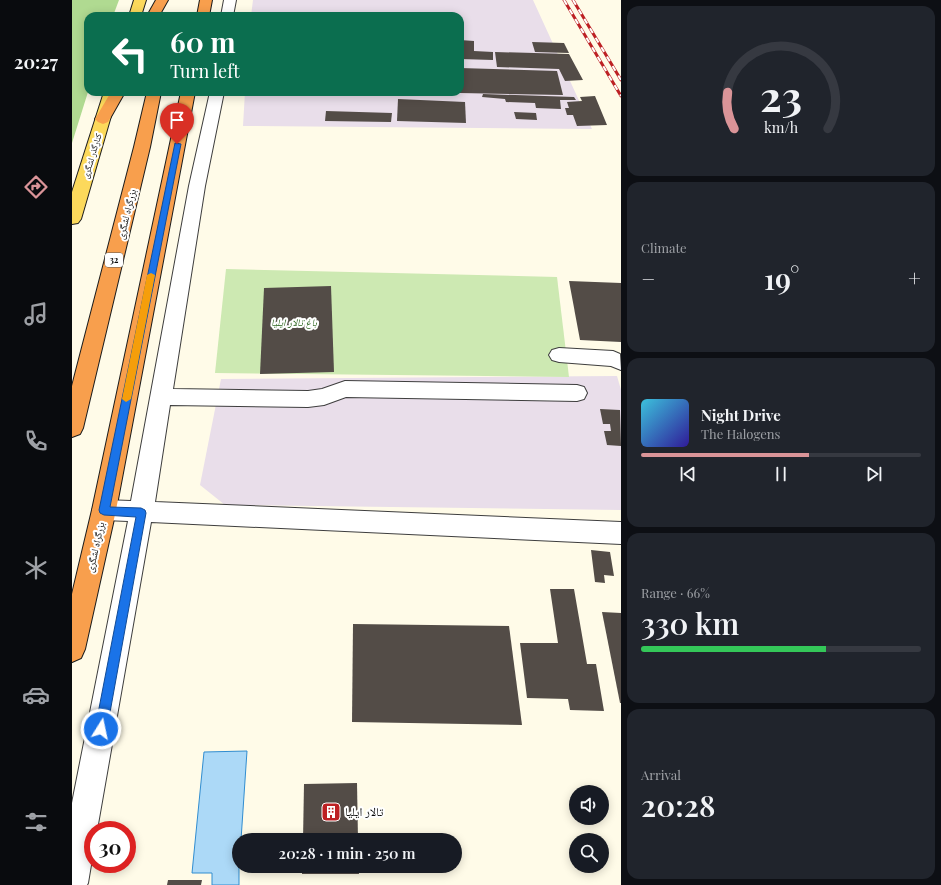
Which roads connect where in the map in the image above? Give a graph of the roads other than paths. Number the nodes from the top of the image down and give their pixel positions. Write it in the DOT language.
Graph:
graph roads {
  1 [pos="140,0"];
  2 [pos="162,0"];
  3 [pos="206,0"];
  4 [pos="230,0"];
  5 [pos="136,12"];
  6 [pos="155,12"];
  7 [pos="203,12"];
  8 [pos="228,12"];
  9 [pos="110,96"];
  10 [pos="116,96"];
  11 [pos="153,96"];
  12 [pos="187,96"];
  13 [pos="216,96"];
  14 [pos="103,119"];
  15 [pos="72,219"];
  16 [pos="559,355"];
  17 [pos="621,362"];
  18 [pos="577,393"];
  19 [pos="161,397"];
  20 [pos="72,428"];
  21 [pos="104,510"];
  22 [pos="141,513"];
  23 [pos="621,533"];
  24 [pos="72,649"];
  25 [pos="72,883"];
  1 -- 5 [label="main road"];
  2 -- 6 [label="highway"];
  3 -- 7 [label="highway"];
  4 -- 8 [label="street"];
  9 -- 14 [label="main road, کنارگذر لشگری"];
  10 -- 14 [label="highway"];
  11 -- 20 [label="highway, بزرگراه لشگری / 32"];
  12 -- 21 [label="highway, بزرگراه لشگری"];
  13 -- 19 [label="street"];
  14 -- 15 [label="main road, کنارگذر لشگری"];
  16 -- 17 [label="street"];
  18 -- 19 [label="street"];
  19 -- 22 [label="street"];
  21 -- 22 [label="street"];
  21 -- 24 [label="highway, بزرگراه لشگری"];
  22 -- 23 [label="street"];
  22 -- 25 [label="street"];
}
